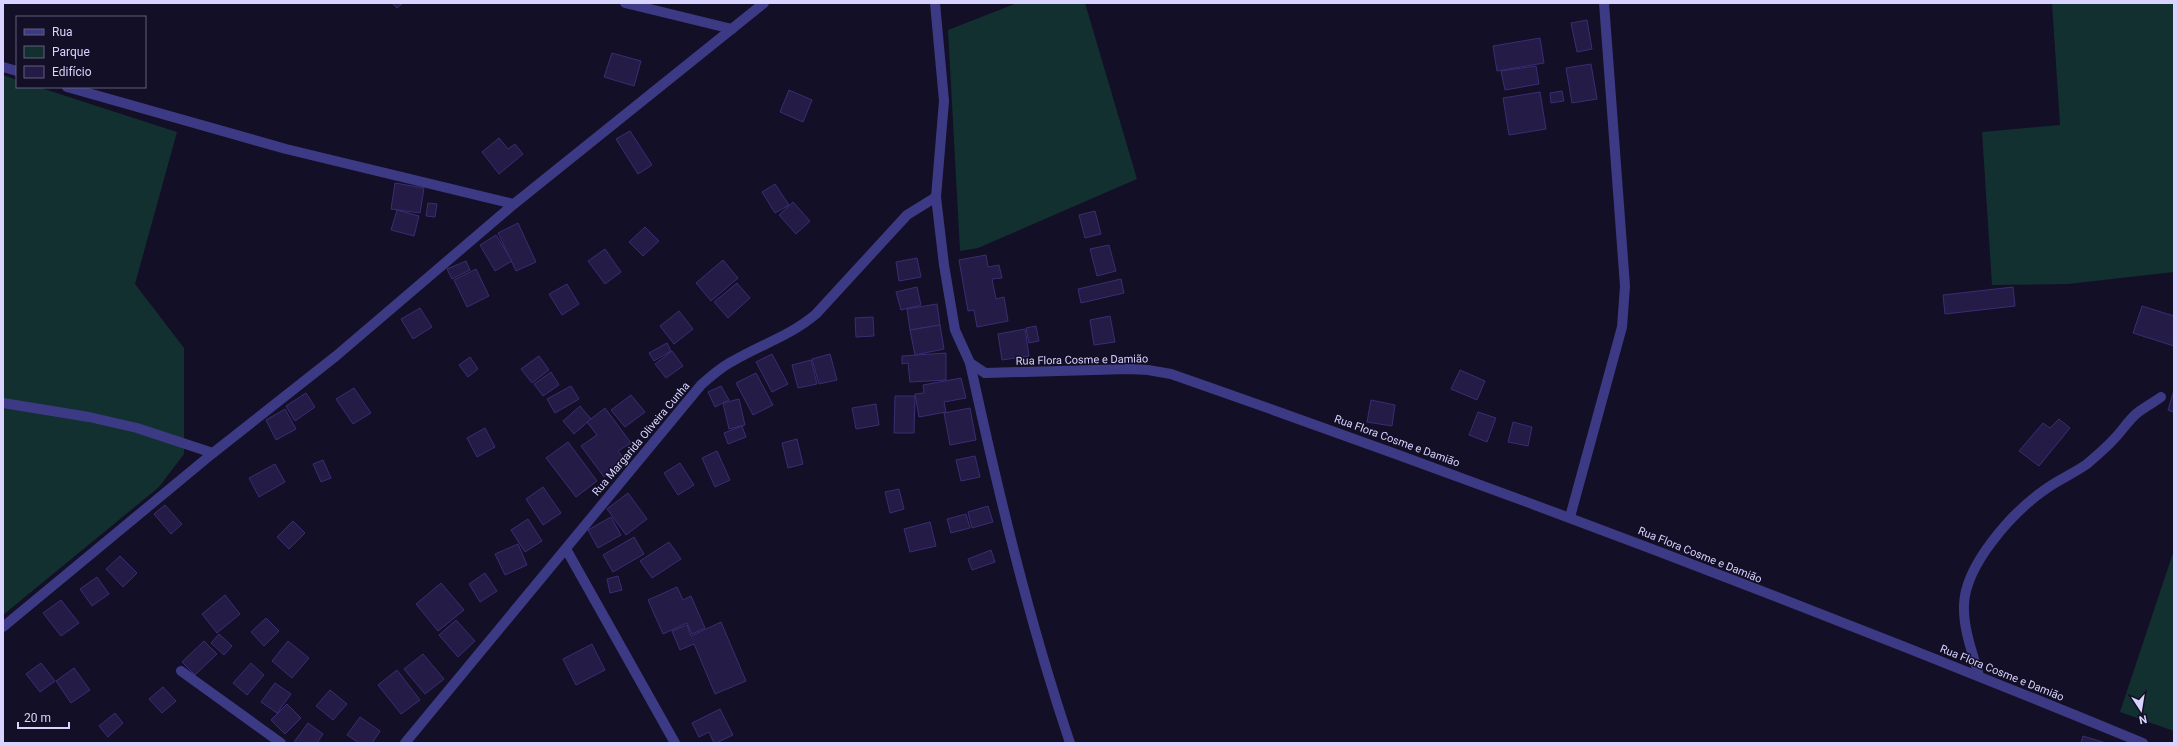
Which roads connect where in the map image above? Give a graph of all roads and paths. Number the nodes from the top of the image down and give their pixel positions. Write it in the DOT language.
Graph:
graph roads {
  1 [pos="625,3"];
  2 [pos="764,3"];
  3 [pos="935,3"];
  4 [pos="1604,3"];
  5 [pos="732,29"];
  6 [pos="3,67"];
  7 [pos="16,71"];
  8 [pos="71,88"];
  9 [pos="936,197"];
  10 [pos="514,204"];
  11 [pos="970,363"];
  12 [pos="2161,398"];
  13 [pos="3,403"];
  14 [pos="213,453"];
  15 [pos="1570,516"];
  16 [pos="566,549"];
  17 [pos="3,627"];
  18 [pos="181,671"];
  19 [pos="1979,676"];
  20 [pos="281,743"];
  21 [pos="405,743"];
  22 [pos="675,743"];
  23 [pos="1070,743"];
  24 [pos="2143,743"];
  1 -- 5 [label="street"];
  2 -- 5 [label="street"];
  3 -- 9 [label="street"];
  4 -- 15 [label="street"];
  5 -- 10 [label="street"];
  6 -- 7 [label="street"];
  8 -- 10 [label="street"];
  9 -- 11 [label="street"];
  9 -- 16 [label="street, Rua Margarida Oliveira Cunha"];
  10 -- 14 [label="street"];
  11 -- 15 [label="street, Rua Flora Cosme e Damião"];
  11 -- 23 [label="street"];
  12 -- 19 [label="street"];
  13 -- 14 [label="street"];
  14 -- 17 [label="street"];
  15 -- 19 [label="street, Rua Flora Cosme e Damião"];
  16 -- 21 [label="street, Rua Margarida Oliveira Cunha"];
  16 -- 22 [label="street"];
  18 -- 20 [label="street"];
  19 -- 24 [label="street, Rua Flora Cosme e Damião"];
}
